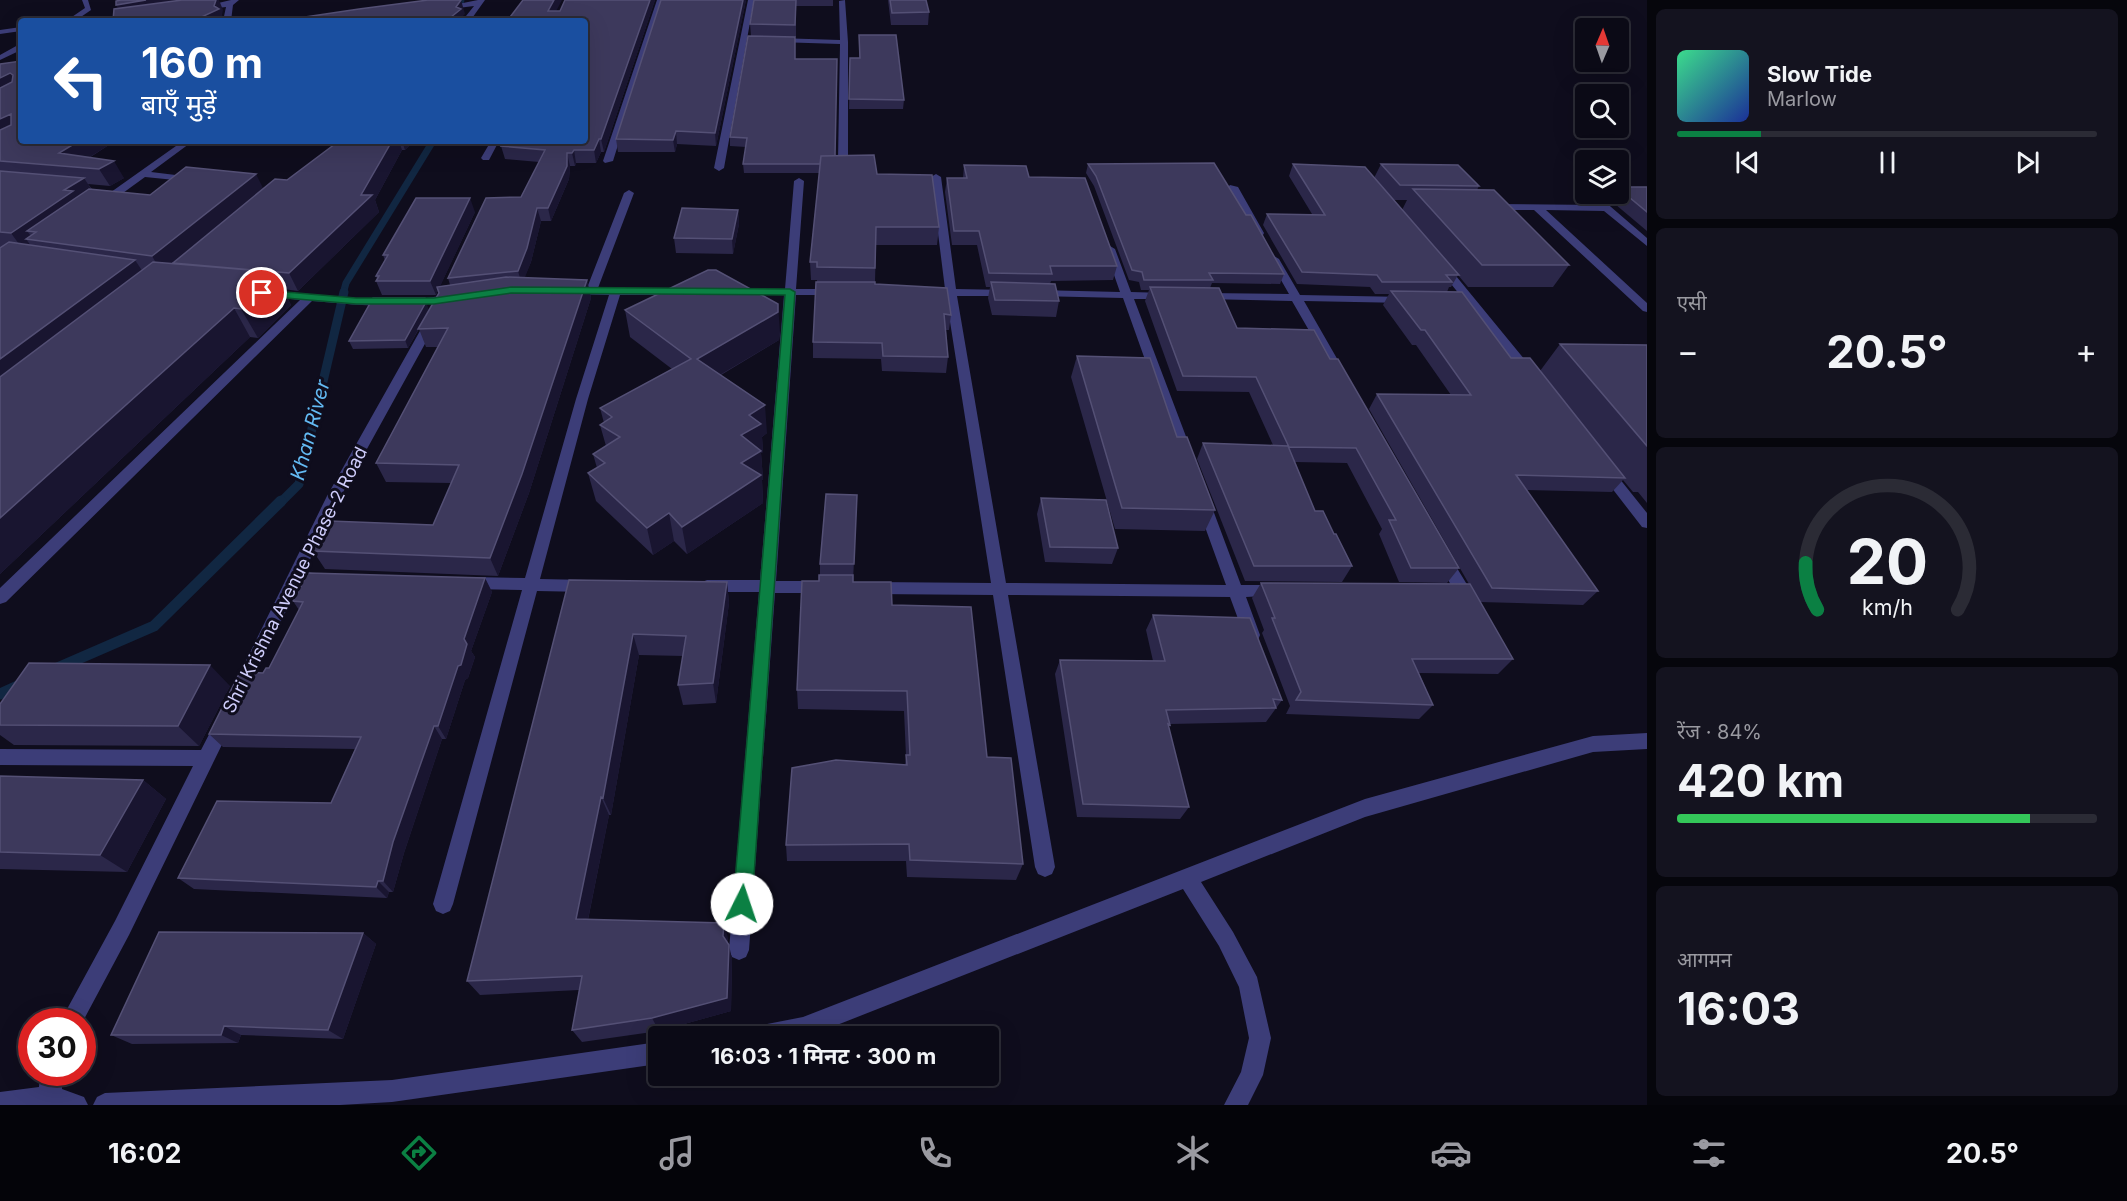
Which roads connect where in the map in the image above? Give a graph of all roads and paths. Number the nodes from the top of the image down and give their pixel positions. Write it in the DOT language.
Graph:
graph roads {
  1 [pos="85,0"];
  2 [pos="660,0"];
  3 [pos="751,0"];
  4 [pos="481,1"];
  5 [pos="842,1"];
  6 [pos="233,2"];
  7 [pos="195,9"];
  8 [pos="435,9"];
  9 [pos="75,18"];
  10 [pos="228,18"];
  11 [pos="468,18"];
  12 [pos="18,29"];
  13 [pos="0,32"];
  14 [pos="744,40"];
  15 [pos="756,40"];
  16 [pos="767,40"];
  17 [pos="844,42"];
  18 [pos="18,49"];
  19 [pos="0,58"];
  20 [pos="185,144"];
  21 [pos="493,144"];
  22 [pos="486,158"];
  23 [pos="608,161"];
  24 [pos="843,161"];
  25 [pos="719,168"];
  26 [pos="141,174"];
  27 [pos="936,177"];
  28 [pos="200,180"];
  29 [pos="799,181"];
  30 [pos="1233,187"];
  31 [pos="105,191"];
  32 [pos="116,192"];
  33 [pos="629,193"];
  34 [pos="1602,204"];
  35 [pos="1480,207"];
  36 [pos="1536,207"];
  37 [pos="1607,208"];
  38 [pos="89,212"];
  39 [pos="1107,241"];
  40 [pos="1647,243"];
  41 [pos="1435,257"];
  42 [pos="557,291"];
  43 [pos="591,291"];
  44 [pos="616,291"];
  45 [pos="250,292"];
  46 [pos="698,292"];
  47 [pos="721,292"];
  48 [pos="790,292"];
  49 [pos="848,292"];
  50 [pos="917,292"];
  51 [pos="951,292"];
  52 [pos="464,295"];
  53 [pos="1126,295"];
  54 [pos="440,297"];
  55 [pos="312,298"];
  56 [pos="1296,298"];
  57 [pos="1413,300"];
  58 [pos="1647,309"];
  59 [pos="1538,384"];
  60 [pos="1348,389"];
  61 [pos="1596,458"];
  62 [pos="1192,471"];
  63 [pos="1200,492"];
  64 [pos="1647,523"];
  65 [pos="1440,550"];
  66 [pos="294,578"];
  67 [pos="342,579"];
  68 [pos="460,583"];
  69 [pos="530,585"];
  70 [pos="601,586"];
  71 [pos="696,586"];
  72 [pos="767,587"];
  73 [pos="837,587"];
  74 [pos="860,588"];
  75 [pos="1001,589"];
  76 [pos="1236,591"];
  77 [pos="1296,591"];
  78 [pos="1439,591"];
  79 [pos="1463,591"];
  80 [pos="0,598"];
  81 [pos="1474,611"];
  82 [pos="1256,644"];
  83 [pos="1647,741"];
  84 [pos="0,757"];
  85 [pos="206,758"];
  86 [pos="1045,867"];
  87 [pos="1187,877"];
  88 [pos="443,904"];
  89 [pos="739,950"];
  90 [pos="78,1008"];
  91 [pos="807,1026"];
  92 [pos="648,1055"];
  93 [pos="50,1086"];
  94 [pos="50,1097"];
  95 [pos="390,1098"];
  96 [pos="0,1104"];
  97 [pos="76,1105"];
  98 [pos="105,1105"];
  99 [pos="1236,1105"];
  1 -- 9 [label="street"];
  2 -- 23 [label="street"];
  3 -- 14 [label="street"];
  4 -- 8 [label="street"];
  4 -- 11 [label="street"];
  5 -- 17 [label="street"];
  6 -- 7 [label="street"];
  6 -- 10 [label="street"];
  12 -- 13 [label="street"];
  14 -- 15 [label="street"];
  14 -- 25 [label="street"];
  16 -- 17 [label="street"];
  17 -- 24 [label="street"];
  18 -- 19 [label="street"];
  20 -- 26 [label="street"];
  21 -- 22 [label="street"];
  26 -- 28 [label="street"];
  26 -- 32 [label="street"];
  27 -- 51 [label="street"];
  29 -- 48 [label="street"];
  30 -- 56 [label="street"];
  31 -- 32 [label="street"];
  32 -- 38 [label="street"];
  33 -- 43 [label="street"];
  34 -- 37 [label="street"];
  35 -- 36 [label="street"];
  36 -- 37 [label="street"];
  36 -- 58 [label="street"];
  37 -- 40 [label="street"];
  39 -- 53 [label="street"];
  41 -- 59 [label="street"];
  42 -- 43 [label="street"];
  43 -- 44 [label="street"];
  44 -- 46 [label="street"];
  44 -- 69 [label="street"];
  45 -- 55 [label="street"];
  47 -- 48 [label="street"];
  48 -- 49 [label="street"];
  48 -- 72 [label="street"];
  50 -- 51 [label="street"];
  51 -- 53 [label="street"];
  51 -- 75 [label="street"];
  52 -- 54 [label="street"];
  53 -- 56 [label="street"];
  53 -- 62 [label="street"];
  54 -- 55 [label="street"];
  54 -- 66 [label="street, Shri Krishna Avenue Phase-2 Road"];
  55 -- 80 [label="street"];
  56 -- 57 [label="street"];
  56 -- 60 [label="street"];
  61 -- 64 [label="street"];
  63 -- 76 [label="street"];
  65 -- 79 [label="street"];
  66 -- 67 [label="street"];
  66 -- 85 [label="street, Shri Krishna Avenue Phase-2 Road"];
  68 -- 69 [label="street"];
  69 -- 70 [label="street"];
  69 -- 88 [label="street"];
  71 -- 72 [label="street"];
  72 -- 73 [label="street"];
  72 -- 89 [label="street"];
  74 -- 75 [label="street"];
  75 -- 76 [label="street"];
  75 -- 86 [label="street"];
  76 -- 77 [label="street"];
  76 -- 82 [label="street"];
  78 -- 79 [label="street"];
  79 -- 81 [label="street"];
  83 -- 87 [label="street"];
  84 -- 85 [label="street"];
  85 -- 90 [label="street, Shri Krishna Avenue Phase-2 Road"];
  87 -- 91 [label="street"];
  87 -- 99 [label="street"];
  92 -- 95 [label="street"];
  93 -- 94 [label="street"];
  94 -- 96 [label="street"];
  94 -- 97 [label="street"];
  95 -- 98 [label="street"];
}
